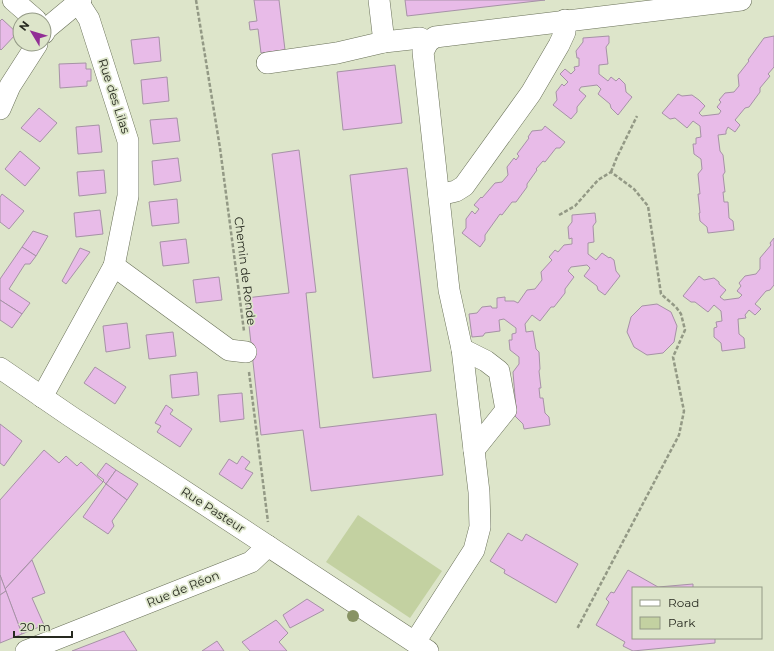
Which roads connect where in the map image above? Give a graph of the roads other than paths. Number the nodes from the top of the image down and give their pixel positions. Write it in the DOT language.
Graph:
graph roads {
  1 [pos="13,0"];
  2 [pos="379,0"];
  3 [pos="741,0"];
  4 [pos="79,1"];
  5 [pos="693,3"];
  6 [pos="24,12"];
  7 [pos="565,20"];
  8 [pos="52,22"];
  9 [pos="384,42"];
  10 [pos="428,42"];
  11 [pos="29,52"];
  12 [pos="267,64"];
  13 [pos="0,109"];
  14 [pos="439,195"];
  15 [pos="114,266"];
  16 [pos="462,349"];
  17 [pos="246,352"];
  18 [pos="0,368"];
  19 [pos="42,397"];
  20 [pos="474,450"];
  21 [pos="268,546"];
  22 [pos="421,647"];
  23 [pos="26,651"];
  1 -- 6 [label="street"];
  2 -- 9 [label="street"];
  3 -- 5 [label="street"];
  4 -- 8 [label="street"];
  4 -- 15 [label="street, Rue des Lilas"];
  5 -- 7 [label="street"];
  7 -- 10 [label="street"];
  7 -- 14 [label="street"];
  9 -- 10 [label="street"];
  9 -- 12 [label="street"];
  10 -- 14 [label="street"];
  11 -- 13 [label="street"];
  14 -- 16 [label="street"];
  15 -- 17 [label="street"];
  15 -- 19 [label="street, Rue des Lilas"];
  16 -- 20 [label="street"];
  16 -- 20 [label="street"];
  18 -- 19 [label="street, Rue Pasteur"];
  19 -- 21 [label="street, Rue Pasteur"];
  20 -- 22 [label="street"];
  21 -- 22 [label="street, Rue Pasteur"];
  21 -- 23 [label="street, Rue de Réon"];
}
